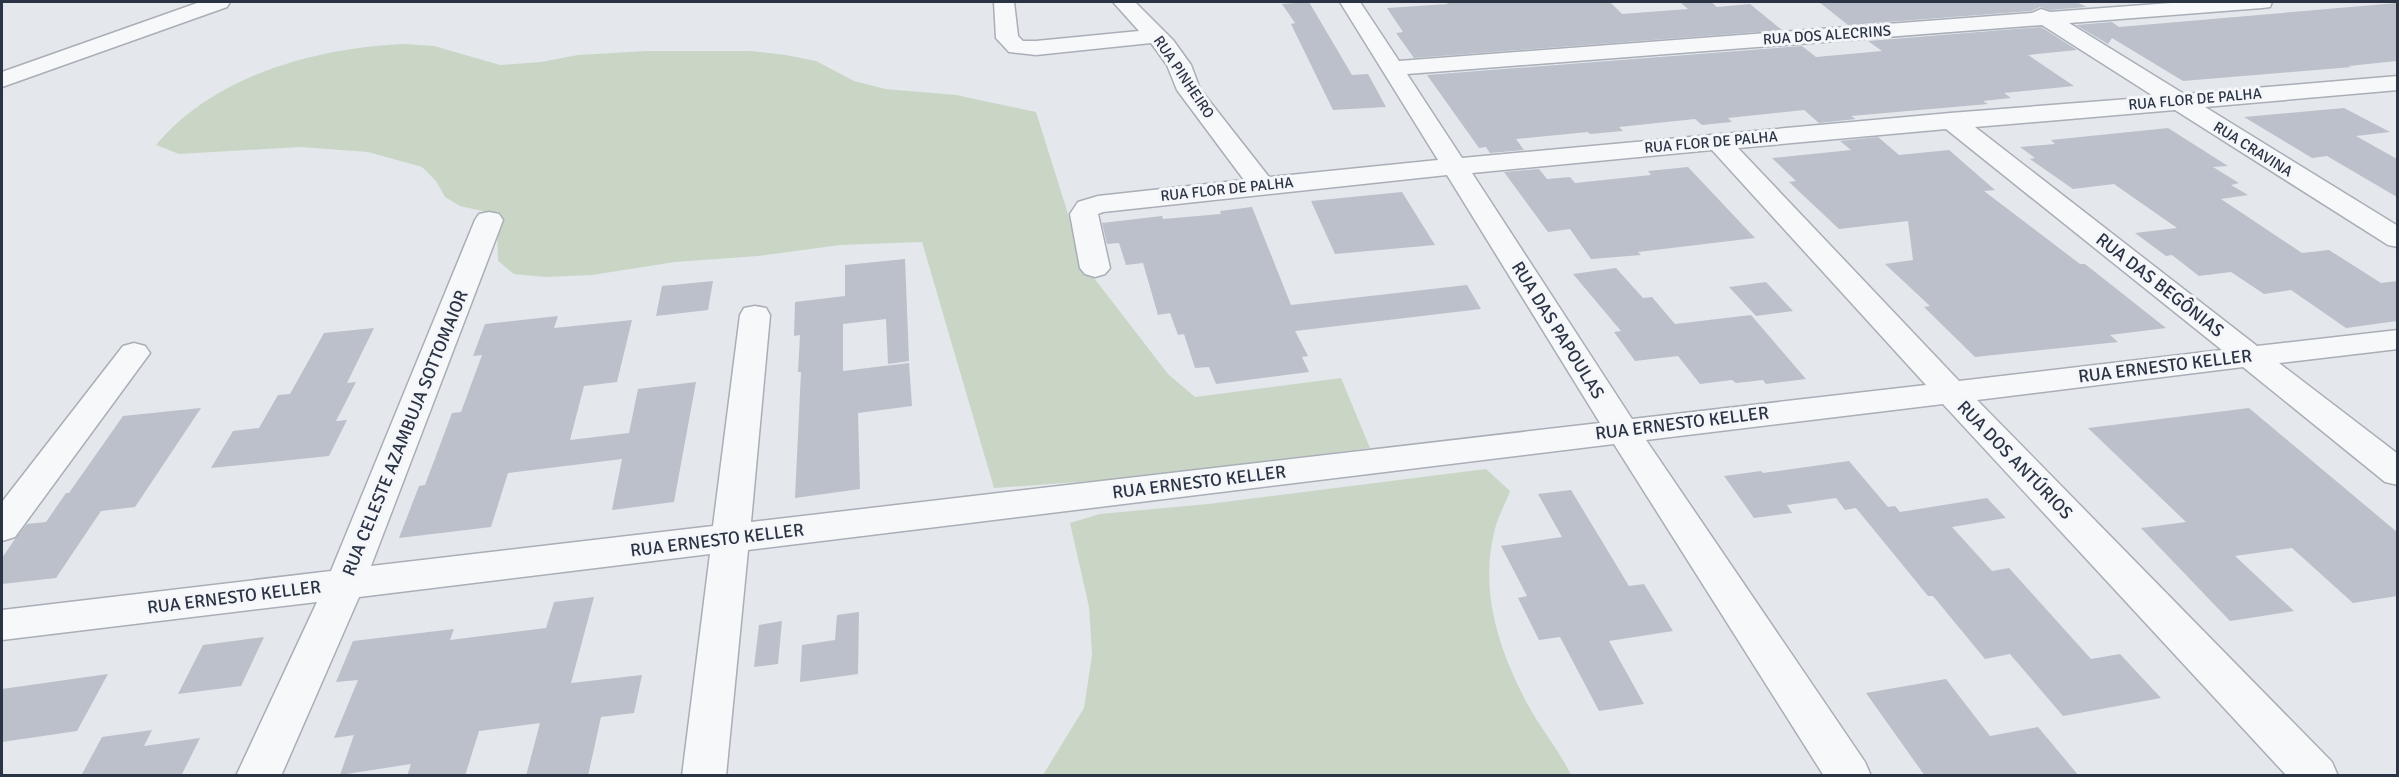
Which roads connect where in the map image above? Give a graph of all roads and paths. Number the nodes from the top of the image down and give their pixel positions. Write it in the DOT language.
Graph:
graph roads {
  1 [pos="180,2"];
  2 [pos="219,2"];
  3 [pos="1004,2"];
  4 [pos="1124,2"];
  5 [pos="1350,2"];
  6 [pos="2019,2"];
  7 [pos="2262,2"];
  8 [pos="2046,19"];
  9 [pos="1157,36"];
  10 [pos="2,65"];
  11 [pos="1392,68"];
  12 [pos="2,80"];
  13 [pos="2396,84"];
  14 [pos="2175,101"];
  15 [pos="1950,120"];
  16 [pos="1717,141"];
  17 [pos="1454,165"];
  18 [pos="1262,185"];
  19 [pos="489,220"];
  20 [pos="2397,238"];
  21 [pos="1095,268"];
  22 [pos="755,315"];
  23 [pos="2397,339"];
  24 [pos="134,353"];
  25 [pos="2251,356"];
  26 [pos="1950,391"];
  27 [pos="1622,430"];
  28 [pos="2397,473"];
  29 [pos="2,528"];
  30 [pos="730,539"];
  31 [pos="345,584"];
  32 [pos="2,625"];
  33 [pos="258,776"];
  34 [pos="704,776"];
  35 [pos="1849,776"];
  36 [pos="2316,776"];
  1 -- 10 [label="street"];
  2 -- 12 [label="street"];
  3 -- 9 [label="street"];
  4 -- 9 [label="street, RUA PINHEIRO"];
  5 -- 11 [label="street, RUA DAS PAPOULAS"];
  6 -- 8 [label="street, RUA CRAVINA"];
  7 -- 8 [label="street, RUA DOS ALECRINS"];
  8 -- 11 [label="street, RUA DOS ALECRINS"];
  8 -- 14 [label="street, RUA CRAVINA"];
  9 -- 18 [label="street, RUA PINHEIRO"];
  11 -- 17 [label="street, RUA DAS PAPOULAS"];
  13 -- 14 [label="street, RUA FLOR DE PALHA"];
  14 -- 15 [label="street, RUA FLOR DE PALHA"];
  14 -- 20 [label="street, RUA CRAVINA"];
  15 -- 16 [label="street, RUA FLOR DE PALHA"];
  15 -- 25 [label="street, RUA DAS BEGÔNIAS"];
  16 -- 17 [label="street, RUA FLOR DE PALHA"];
  16 -- 26 [label="street, RUA DOS ANTÚRIOS"];
  17 -- 18 [label="street, RUA FLOR DE PALHA"];
  17 -- 27 [label="street, RUA DAS PAPOULAS"];
  18 -- 21 [label="street, RUA FLOR DE PALHA"];
  19 -- 31 [label="street, RUA CELESTE AZAMBUJA SOTTOMAIOR"];
  22 -- 30 [label="street"];
  23 -- 25 [label="street, RUA ERNESTO KELLER"];
  24 -- 29 [label="street"];
  25 -- 26 [label="street, RUA ERNESTO KELLER"];
  25 -- 28 [label="street, RUA DAS BEGÔNIAS"];
  26 -- 27 [label="street, RUA ERNESTO KELLER"];
  26 -- 36 [label="street, RUA DOS ANTÚRIOS"];
  27 -- 30 [label="street, RUA ERNESTO KELLER"];
  27 -- 35 [label="street, RUA DAS PAPOULAS"];
  30 -- 31 [label="street, RUA ERNESTO KELLER"];
  30 -- 34 [label="street"];
  31 -- 32 [label="street, RUA ERNESTO KELLER"];
  31 -- 33 [label="street, RUA CELESTE AZAMBUJA SOTTOMAIOR"];
}
